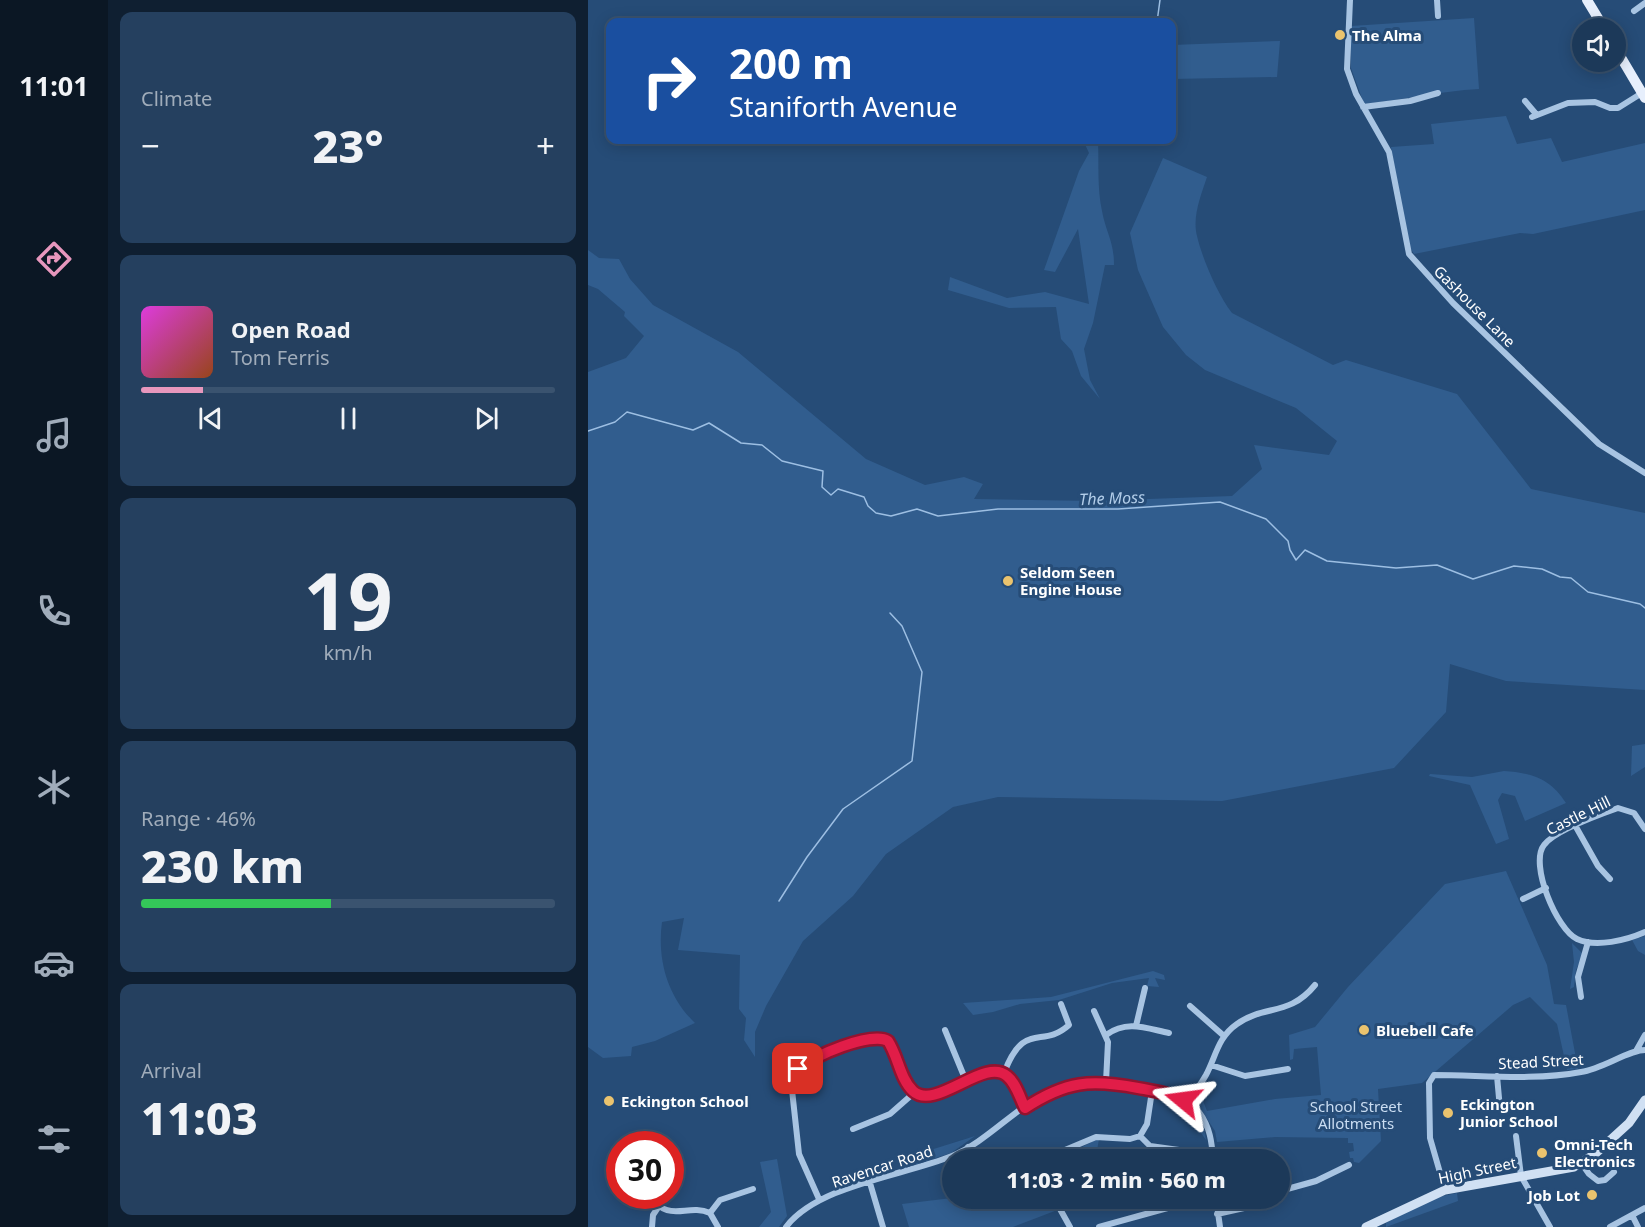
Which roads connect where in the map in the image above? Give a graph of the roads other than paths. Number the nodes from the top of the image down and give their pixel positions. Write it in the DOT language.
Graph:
graph roads {
  1 [pos="1350,0"];
  2 [pos="1437,0"];
  3 [pos="1587,0"];
  4 [pos="1645,3"];
  5 [pos="1634,11"];
  6 [pos="1438,16"];
  7 [pos="1598,18"];
  8 [pos="1626,66"];
  9 [pos="1438,93"];
  10 [pos="1644,96"];
  11 [pos="1525,101"];
  12 [pos="1363,107"];
  13 [pos="1645,473"];
  14 [pos="1576,826"];
  15 [pos="1645,829"];
  16 [pos="1598,881"];
  17 [pos="1546,888"];
  18 [pos="1523,899"];
  19 [pos="1645,932"];
  20 [pos="1588,942"];
  21 [pos="1315,986"];
  22 [pos="1145,988"];
  23 [pos="1577,993"];
  24 [pos="1061,1004"];
  25 [pos="1190,1006"];
  26 [pos="1094,1011"];
  27 [pos="1136,1026"];
  28 [pos="945,1030"];
  29 [pos="1166,1034"];
  30 [pos="1106,1035"];
  31 [pos="1645,1035"];
  32 [pos="1224,1036"];
  33 [pos="1645,1050"];
  34 [pos="1636,1051"];
  35 [pos="1210,1065"];
  36 [pos="1288,1068"];
  37 [pos="1004,1073"];
  38 [pos="1497,1076"];
  39 [pos="966,1081"];
  40 [pos="1106,1082"];
  41 [pos="1152,1091"];
  42 [pos="915,1092"];
  43 [pos="1645,1100"];
  44 [pos="1188,1103"];
  45 [pos="1025,1108"];
  46 [pos="1500,1108"];
  47 [pos="853,1129"];
  48 [pos="1140,1136"];
  49 [pos="1515,1136"];
  50 [pos="968,1147"];
  51 [pos="1067,1149"];
  52 [pos="1172,1149"];
  53 [pos="1211,1149"];
  54 [pos="1582,1164"];
  55 [pos="1349,1166"];
  56 [pos="1614,1172"];
  57 [pos="1521,1176"];
  58 [pos="870,1183"];
  59 [pos="1290,1188"];
  60 [pos="753,1190"];
  61 [pos="1445,1190"];
  62 [pos="819,1199"];
  63 [pos="1645,1208"];
  64 [pos="657,1209"];
  65 [pos="666,1209"];
  66 [pos="1164,1209"];
  67 [pos="1216,1209"];
  68 [pos="1240,1209"];
  69 [pos="710,1213"];
  70 [pos="1061,1214"];
  71 [pos="1217,1214"];
  72 [pos="1632,1215"];
  73 [pos="1380,1224"];
  74 [pos="652,1227"];
  75 [pos="718,1227"];
  76 [pos="786,1227"];
  77 [pos="883,1227"];
  78 [pos="1070,1227"];
  79 [pos="1099,1227"];
  80 [pos="1220,1227"];
  81 [pos="1366,1227"];
  82 [pos="1550,1227"];
  83 [pos="1610,1227"];
  84 [pos="1638,1227"];
  1 -- 12 [label="street, Gashouse Lane"];
  2 -- 6 [label="street"];
  3 -- 7 [label="main road"];
  4 -- 5 [label="street"];
  8 -- 10 [label="main road"];
  9 -- 12 [label="street"];
  10 -- 11 [label="street"];
  12 -- 13 [label="street, Gashouse Lane"];
  14 -- 15 [label="street, Castle Hill"];
  14 -- 16 [label="street"];
  14 -- 17 [label="street, Castle Hill"];
  17 -- 18 [label="street"];
  17 -- 20 [label="street, Castle Hill"];
  19 -- 20 [label="street"];
  20 -- 23 [label="street"];
  21 -- 32 [label="street"];
  22 -- 27 [label="street"];
  24 -- 37 [label="street"];
  25 -- 32 [label="street"];
  26 -- 30 [label="street"];
  27 -- 29 [label="street"];
  27 -- 30 [label="street"];
  28 -- 39 [label="street"];
  30 -- 40 [label="street"];
  31 -- 34 [label="street"];
  32 -- 35 [label="street"];
  33 -- 34 [label="street, Stead Street"];
  34 -- 38 [label="street, Stead Street"];
  35 -- 36 [label="street"];
  35 -- 44 [label="street"];
  37 -- 39 [label="street"];
  37 -- 45 [label="street"];
  38 -- 46 [label="street"];
  38 -- 61 [label="street, Stead Street"];
  39 -- 42 [label="street"];
  40 -- 41 [label="street, Ravencar Road"];
  40 -- 45 [label="street, Ravencar Road"];
  41 -- 44 [label="street, Ravencar Road"];
  41 -- 48 [label="street"];
  42 -- 47 [label="street"];
  42 -- 62 [label="street"];
  43 -- 54 [label="main road, High Street"];
  44 -- 53 [label="street"];
  45 -- 50 [label="street, Ravencar Road"];
  48 -- 51 [label="street"];
  48 -- 52 [label="street"];
  49 -- 57 [label="street"];
  50 -- 58 [label="street, Ravencar Road"];
  54 -- 56 [label="street"];
  54 -- 57 [label="main road, High Street"];
  55 -- 59 [label="street"];
  57 -- 61 [label="main road, High Street"];
  57 -- 82 [label="street"];
  58 -- 62 [label="street, Ravencar Road"];
  58 -- 77 [label="street"];
  60 -- 69 [label="street"];
  61 -- 73 [label="main road, High Street"];
  62 -- 76 [label="street, Ravencar Road"];
  63 -- 72 [label="street"];
  64 -- 74 [label="street"];
  65 -- 69 [label="street"];
  66 -- 79 [label="street"];
  67 -- 71 [label="street"];
  68 -- 71 [label="street"];
  69 -- 75 [label="street"];
  70 -- 78 [label="street"];
  71 -- 80 [label="street"];
  72 -- 83 [label="street"];
  72 -- 84 [label="street"];
  73 -- 81 [label="main road, High Street"];
}
